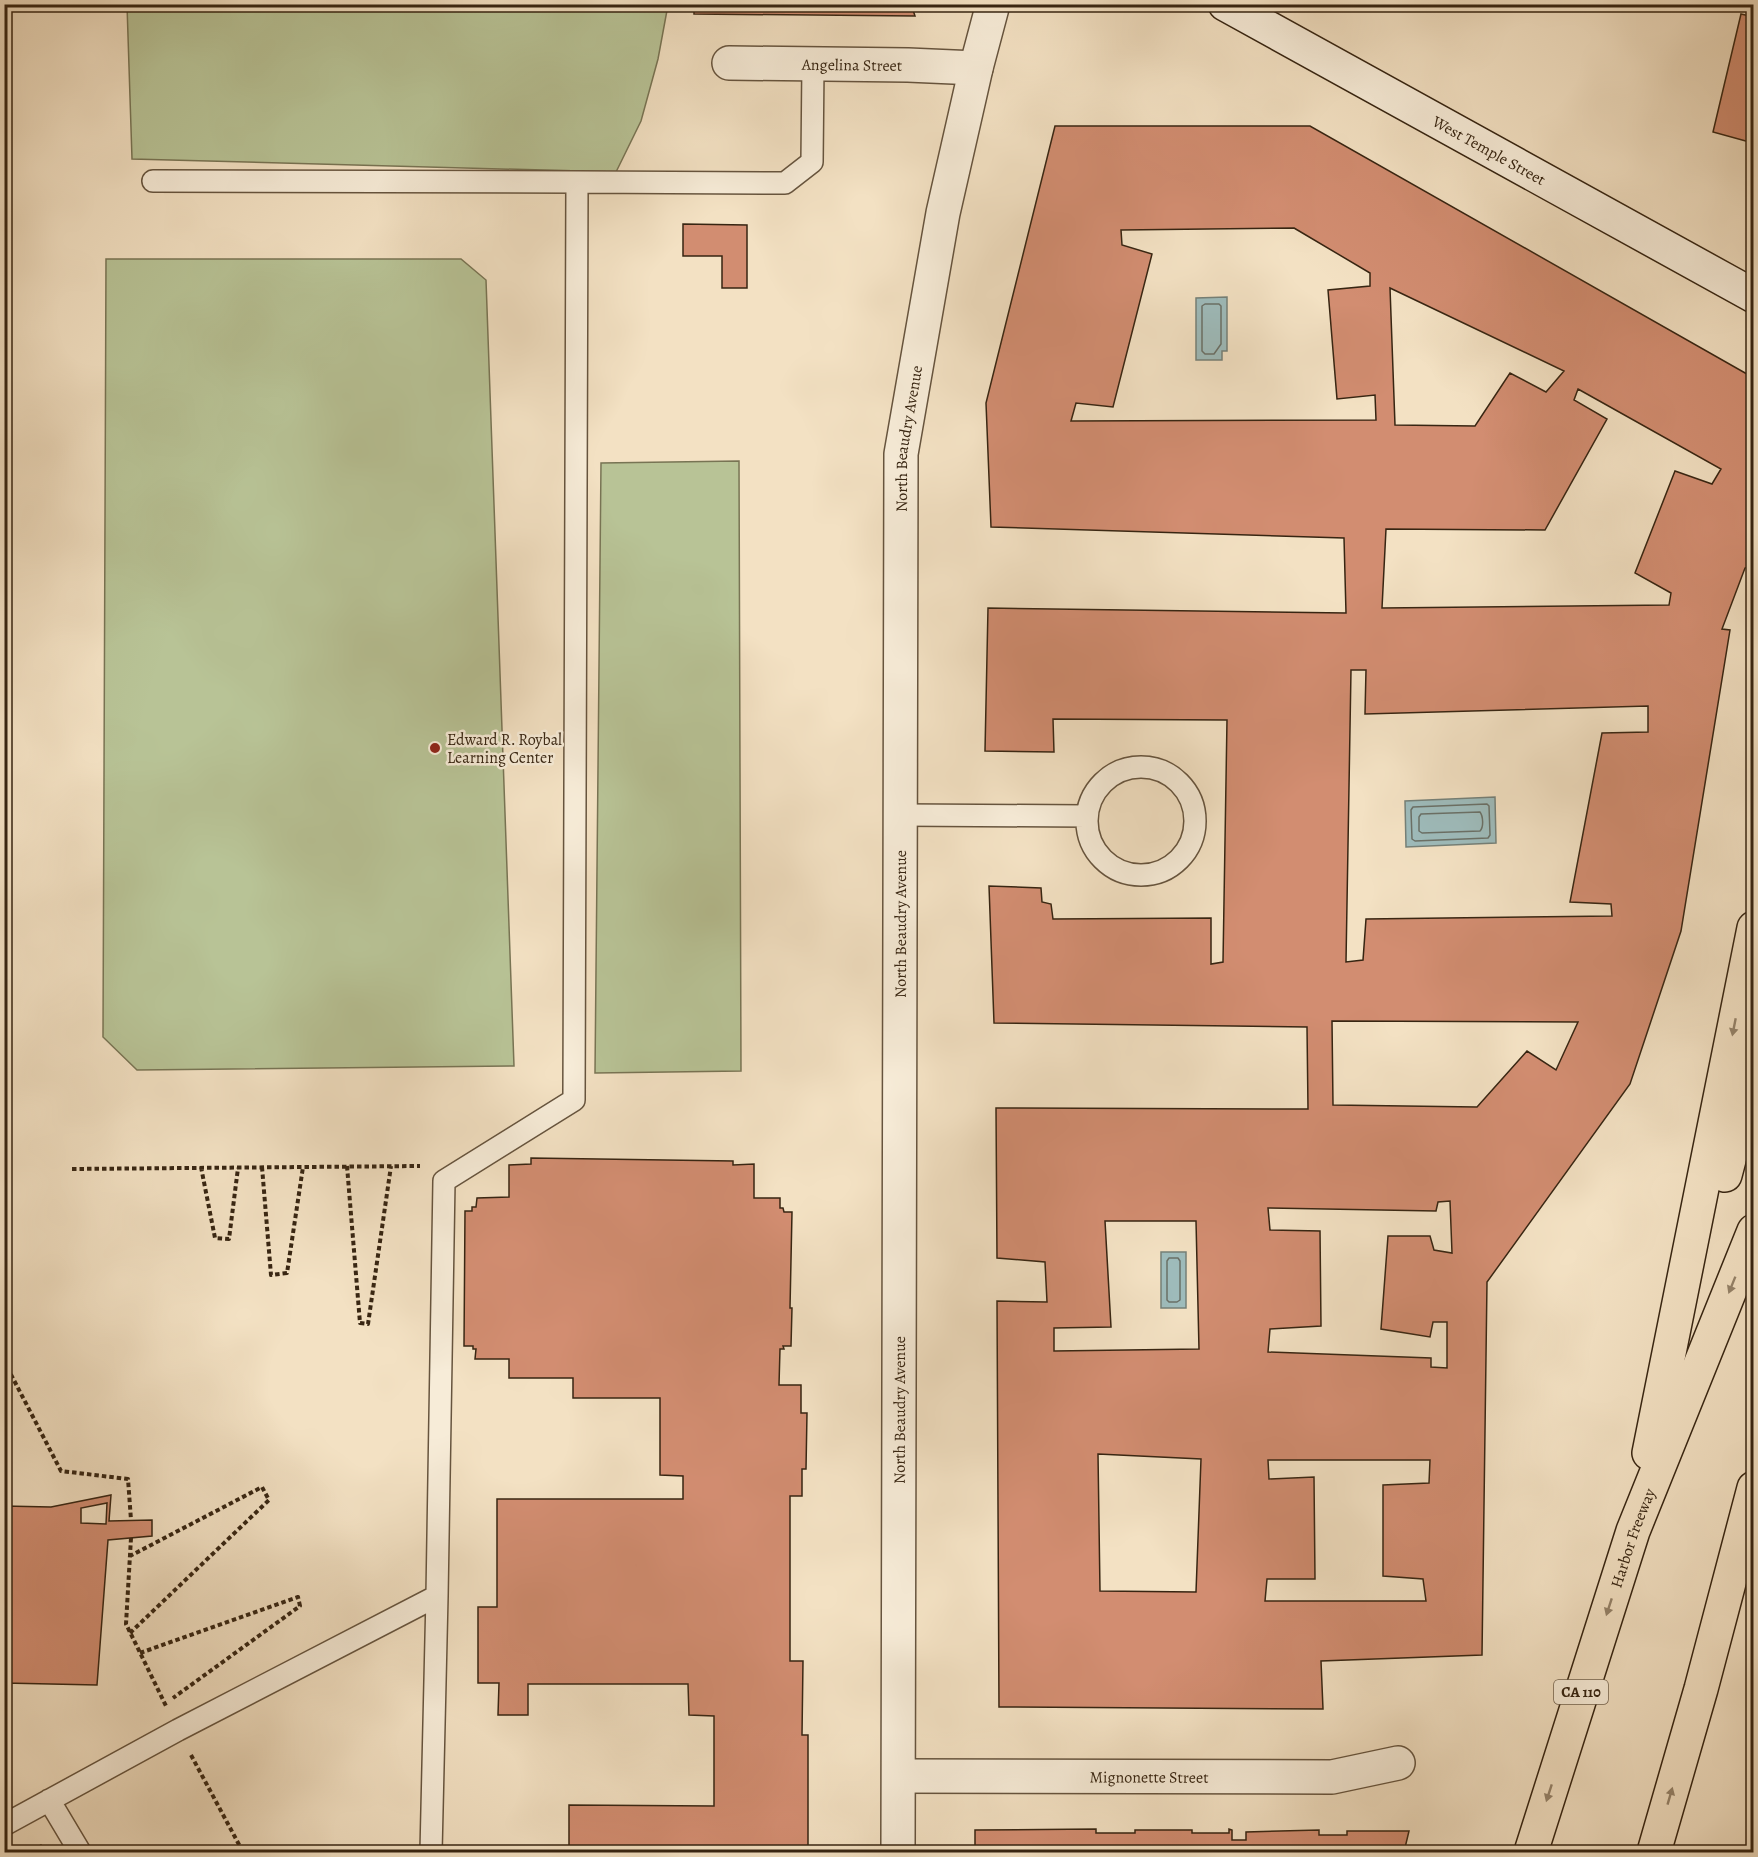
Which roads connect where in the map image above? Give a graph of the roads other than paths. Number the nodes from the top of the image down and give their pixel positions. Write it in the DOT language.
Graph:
graph roads {
  1 [pos="993,4"];
  2 [pos="1225,4"];
  3 [pos="729,63"];
  4 [pos="813,65"];
  5 [pos="976,68"];
  6 [pos="153,181"];
  7 [pos="577,182"];
  8 [pos="1754,297"];
  9 [pos="900,815"];
  10 [pos="1087,816"];
  11 [pos="1754,928"];
  12 [pos="1754,1065"];
  13 [pos="1754,1231"];
  14 [pos="1754,1488"];
  15 [pos="1633,1531"];
  16 [pos="1754,1576"];
  17 [pos="437,1596"];
  18 [pos="1701,1689"];
  19 [pos="1398,1763"];
  20 [pos="900,1776"];
  21 [pos="50,1800"];
  22 [pos="4,1825"];
  23 [pos="80,1852"];
  24 [pos="431,1852"];
  25 [pos="898,1852"];
  26 [pos="1531,1852"];
  27 [pos="1654,1852"];
  1 -- 5 [label="street, North Beaudry Avenue"];
  2 -- 8 [label="street, West Temple Street"];
  3 -- 4 [label="street, Angelina Street"];
  4 -- 5 [label="street, Angelina Street"];
  4 -- 7 [label="lane"];
  5 -- 9 [label="street, North Beaudry Avenue"];
  6 -- 7 [label="lane"];
  7 -- 17 [label="lane"];
  9 -- 10 [label="lane"];
  9 -- 20 [label="street, North Beaudry Avenue"];
  10 -- 10 [label="lane"];
  11 -- 15 [label="highway, one-way"];
  12 -- 15 [label="highway"];
  13 -- 15 [label="highway, Harbor Freeway / CA 110, one-way"];
  14 -- 18 [label="highway"];
  15 -- 26 [label="highway, Harbor Freeway / CA 110, one-way"];
  16 -- 18 [label="highway"];
  17 -- 21 [label="lane"];
  17 -- 24 [label="lane"];
  27 -- 18 [label="highway, one-way"];
  19 -- 20 [label="street, Mignonette Street"];
  20 -- 25 [label="street, North Beaudry Avenue"];
  21 -- 22 [label="lane"];
  21 -- 23 [label="lane"];
}
